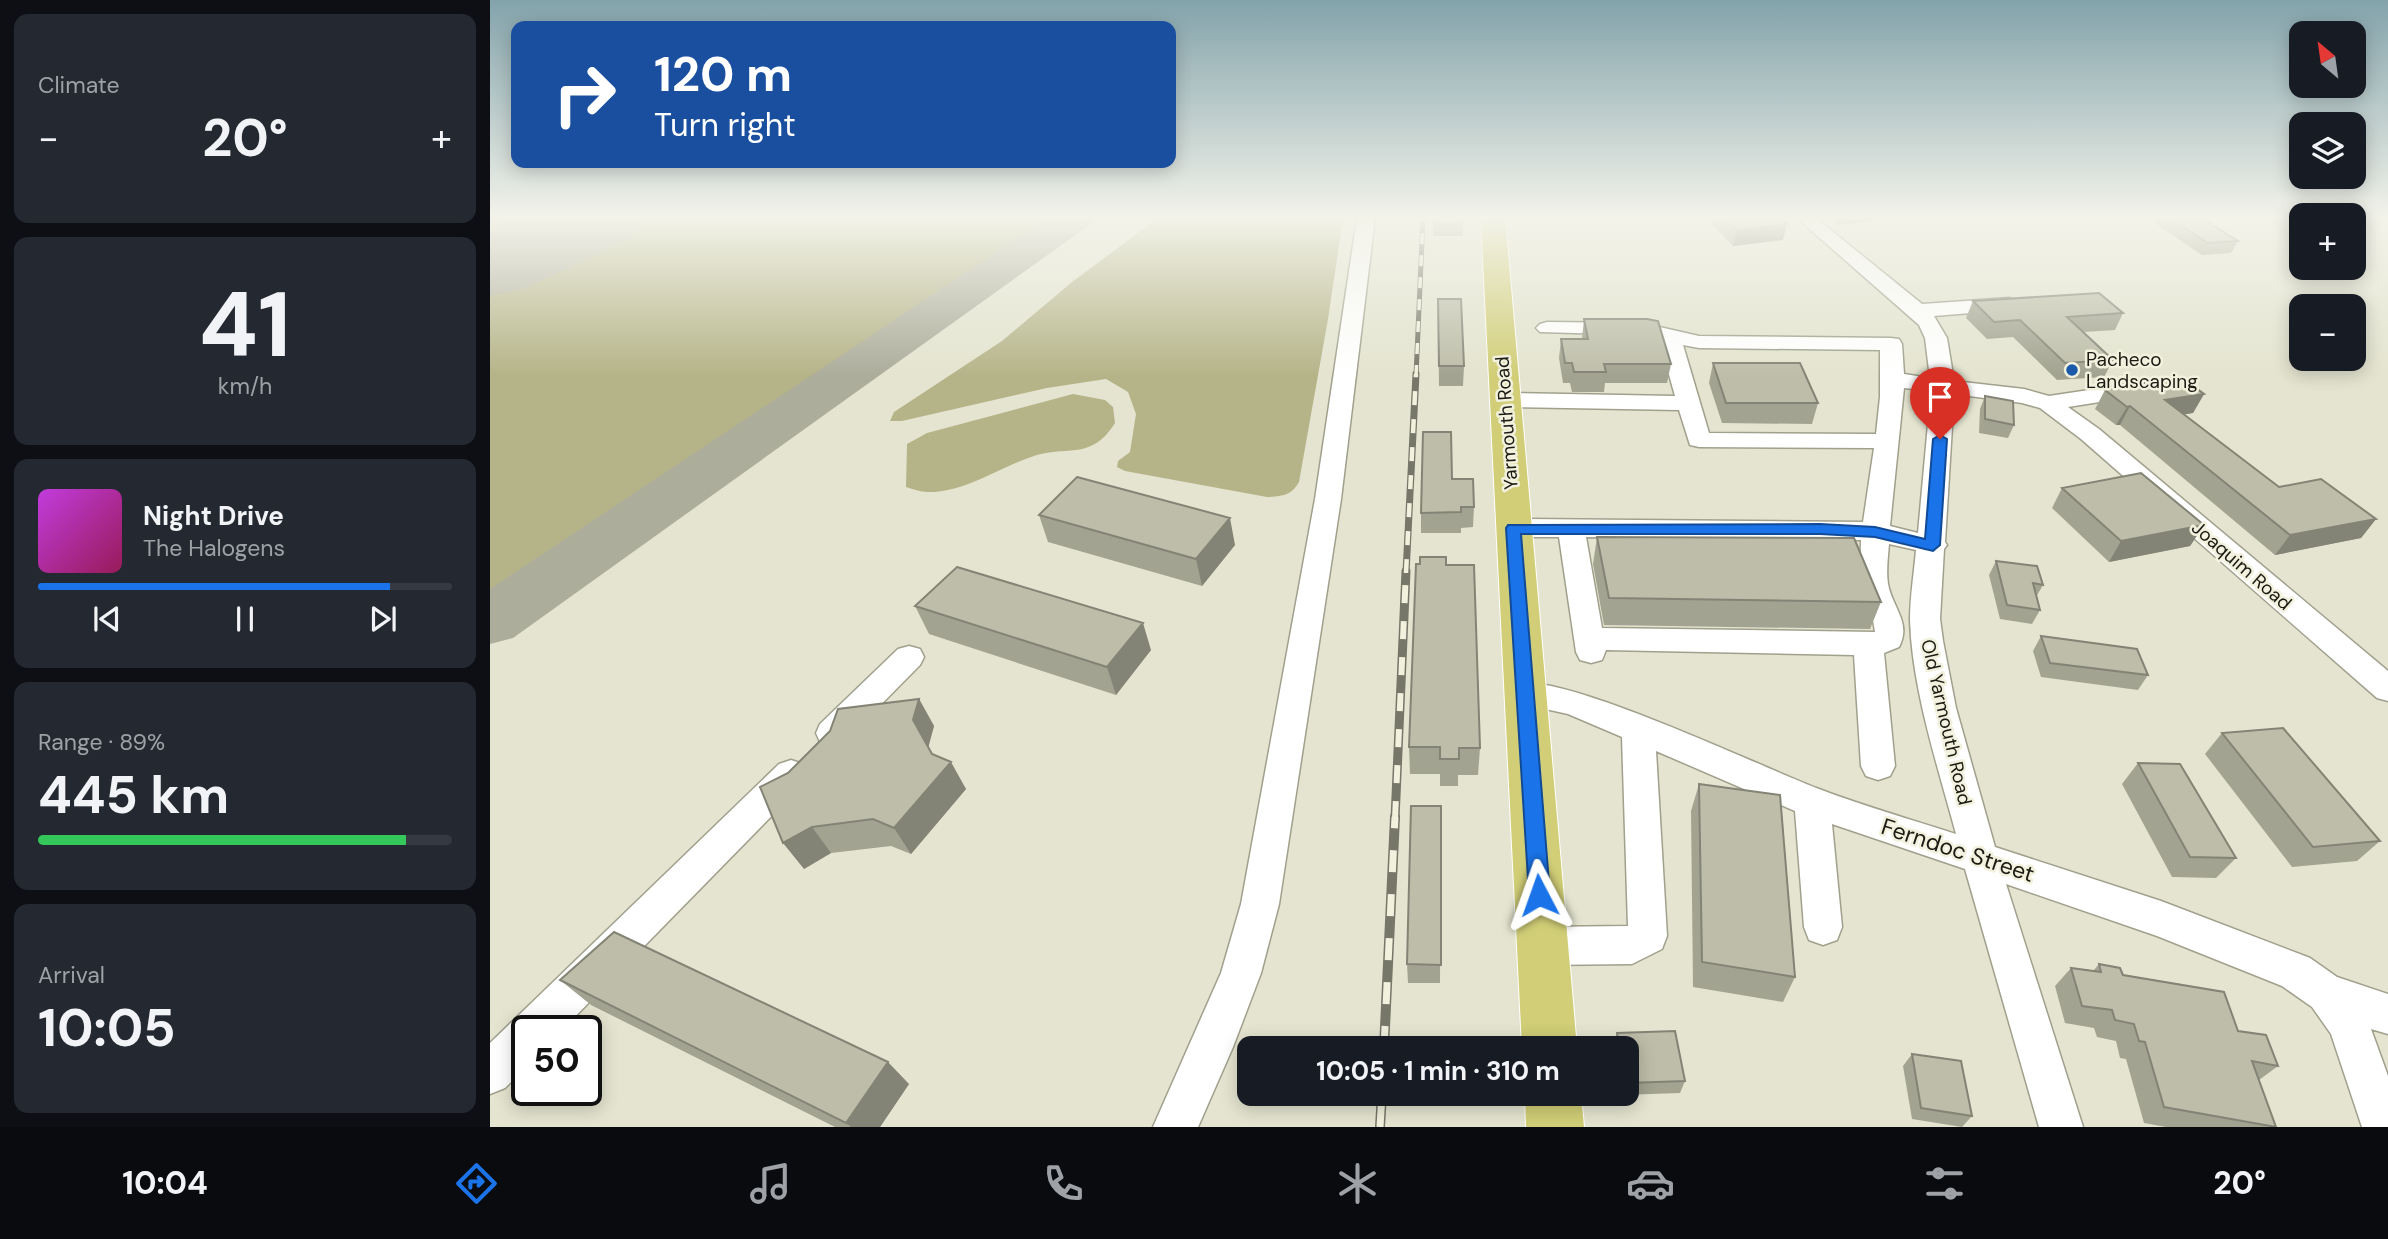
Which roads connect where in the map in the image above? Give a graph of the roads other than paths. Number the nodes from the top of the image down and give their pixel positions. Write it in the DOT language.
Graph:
graph roads {
  1 [pos="1359,271"];
  2 [pos="1496,271"];
  3 [pos="1869,271"];
  4 [pos="2027,302"];
  5 [pos="1917,311"];
  6 [pos="1547,328"];
  7 [pos="1677,336"];
  8 [pos="1893,380"];
  9 [pos="1942,386"];
  10 [pos="2154,388"];
  11 [pos="1505,401"];
  12 [pos="1688,403"];
  13 [pos="2048,403"];
  14 [pos="1886,441"];
  15 [pos="1513,528"];
  16 [pos="1571,528"];
  17 [pos="1875,532"];
  18 [pos="1933,545"];
  19 [pos="1868,644"];
  20 [pos="909,657"];
  21 [pos="2388,689"];
  22 [pos="1525,693"];
  23 [pos="1638,729"];
  24 [pos="1878,766"];
  25 [pos="1812,802"];
  26 [pos="1979,858"];
  27 [pos="1823,927"];
  28 [pos="1543,946"];
  29 [pos="2326,993"];
  30 [pos="2388,1014"];
  31 [pos="548,1015"];
  32 [pos="1549,1036"];
  33 [pos="511,1052"];
  34 [pos="490,1073"];
  35 [pos="1554,1106"];
  36 [pos="1175,1127"];
  37 [pos="1555,1127"];
  38 [pos="2062,1127"];
  39 [pos="2384,1127"];
  1 -- 36 [label="street"];
  2 -- 11 [label="main road, Yarmouth Road"];
  3 -- 5 [label="street, Old Yarmouth Road"];
  4 -- 5 [label="street"];
  5 -- 9 [label="street, Old Yarmouth Road"];
  6 -- 7 [label="street"];
  7 -- 8 [label="street"];
  7 -- 12 [label="street"];
  8 -- 9 [label="street, Joaquim Road"];
  8 -- 14 [label="street"];
  9 -- 13 [label="street, Joaquim Road"];
  9 -- 18 [label="street, Old Yarmouth Road"];
  10 -- 13 [label="street"];
  11 -- 12 [label="street"];
  11 -- 15 [label="main road, Yarmouth Road"];
  12 -- 14 [label="street"];
  13 -- 21 [label="street, Joaquim Road"];
  14 -- 17 [label="street"];
  15 -- 16 [label="street"];
  15 -- 22 [label="main road, Yarmouth Road"];
  16 -- 17 [label="street"];
  16 -- 19 [label="street"];
  17 -- 18 [label="street"];
  17 -- 19 [label="street"];
  18 -- 26 [label="street, Old Yarmouth Road"];
  19 -- 24 [label="street"];
  20 -- 31 [label="street"];
  22 -- 23 [label="street, Ferndoc Street"];
  22 -- 28 [label="main road, Yarmouth Road"];
  23 -- 25 [label="street, Ferndoc Street"];
  23 -- 28 [label="street"];
  25 -- 26 [label="street, Ferndoc Street"];
  25 -- 27 [label="street"];
  26 -- 29 [label="street, Ferndoc Street"];
  26 -- 38 [label="street, Old Yarmouth Road"];
  28 -- 32 [label="main road, Yarmouth Road"];
  29 -- 30 [label="street, Ferndoc Street"];
  29 -- 39 [label="street"];
  33 -- 34 [label="street"];
  35 -- 37 [label="main road"];
}
